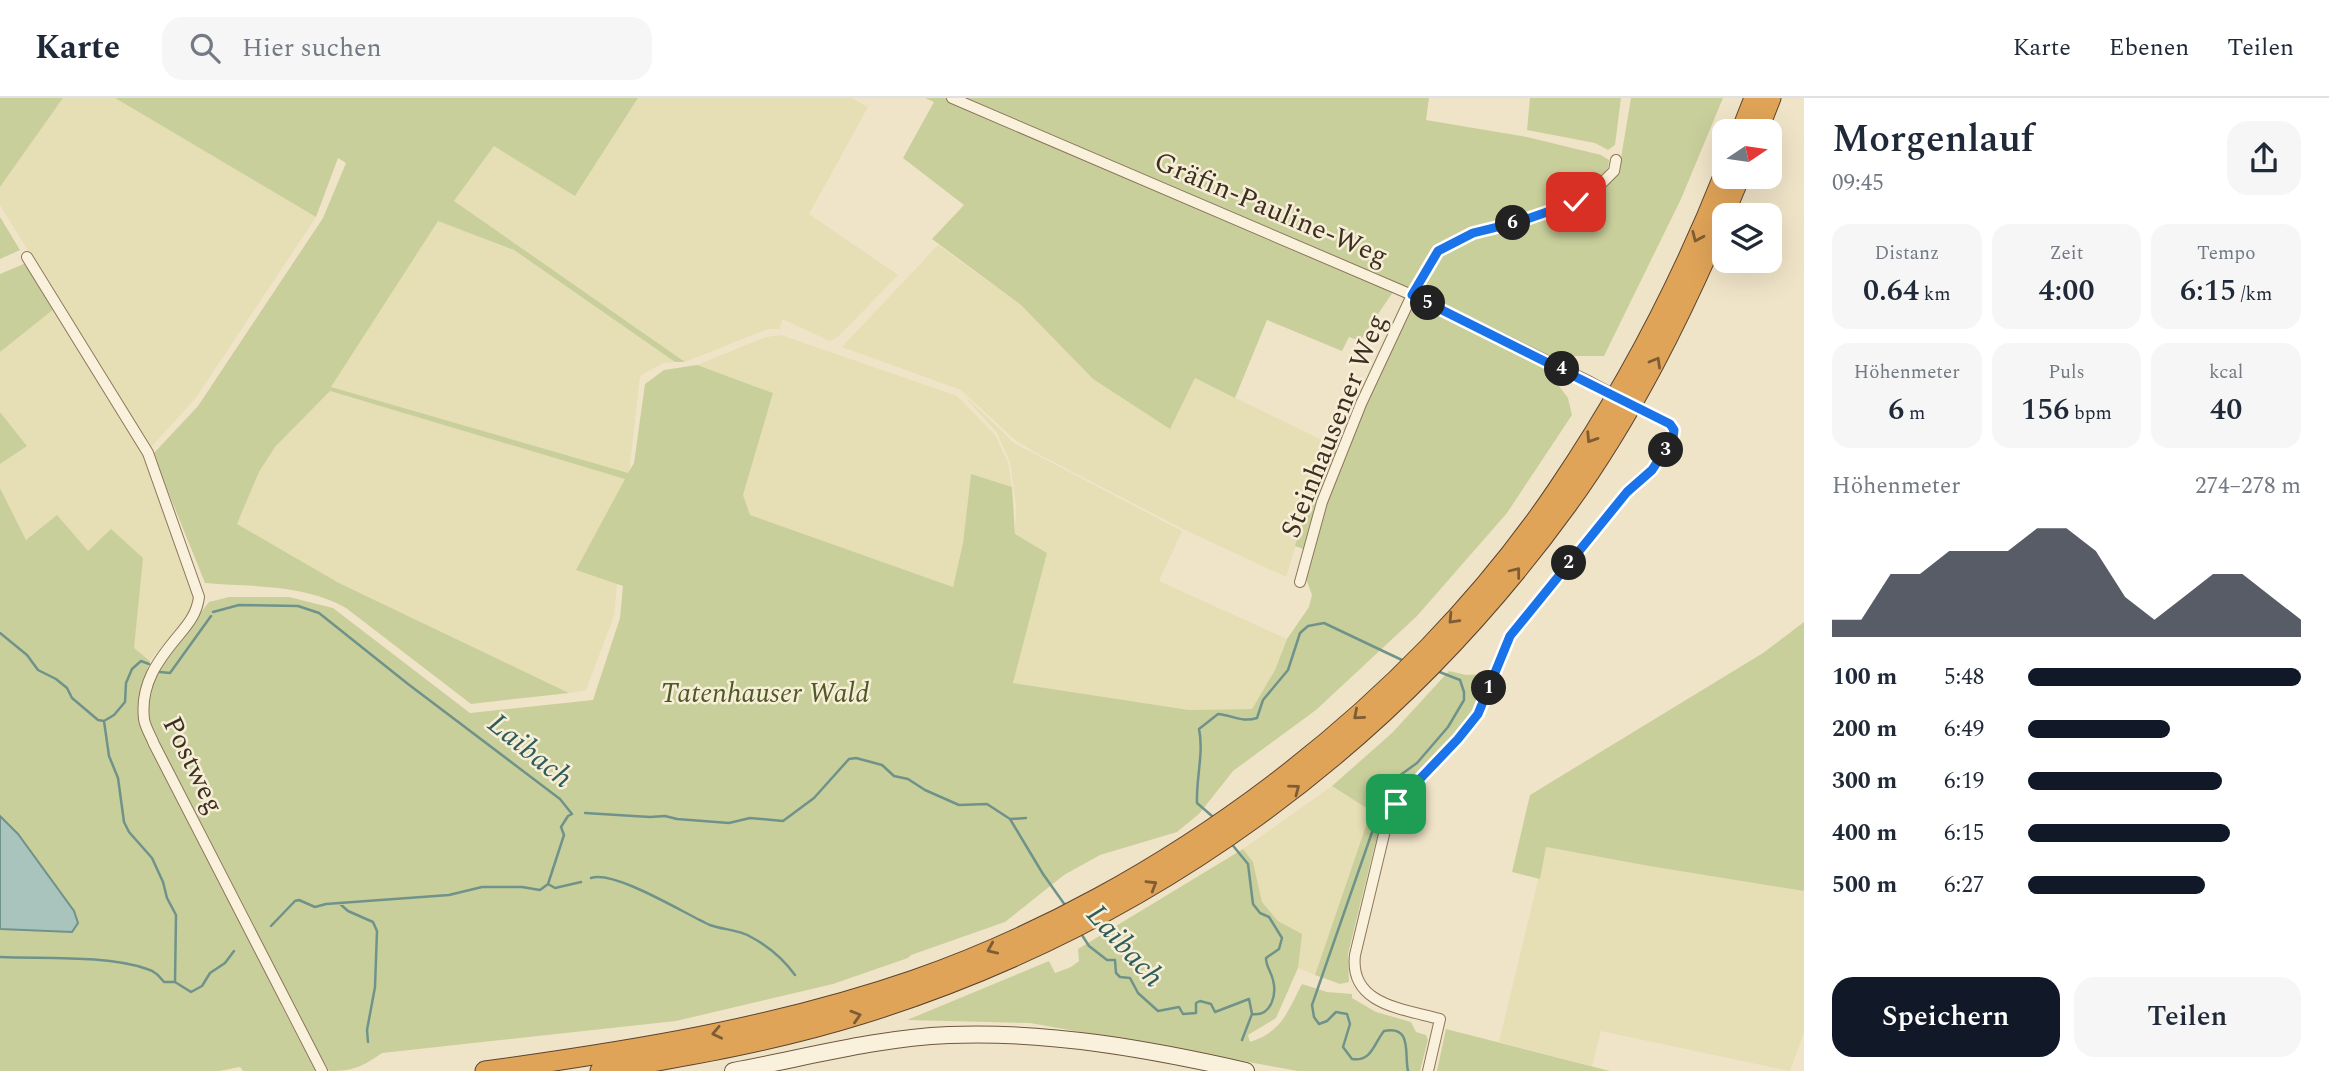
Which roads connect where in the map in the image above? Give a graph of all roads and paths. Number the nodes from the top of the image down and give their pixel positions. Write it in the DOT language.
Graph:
graph roads {
  1 [pos="952,98"];
  2 [pos="1754,98"];
  3 [pos="1771,98"];
  4 [pos="1746,119"];
  5 [pos="1763,119"];
  6 [pos="1616,160"];
  7 [pos="1717,189"];
  8 [pos="1712,244"];
  9 [pos="27,257"];
  10 [pos="1412,295"];
  11 [pos="1300,582"];
  12 [pos="1423,663"];
  13 [pos="1058,928"];
  14 [pos="322,1071"];
  15 [pos="485,1071"];
  16 [pos="600,1071"];
  17 [pos="733,1071"];
  18 [pos="1246,1071"];
  19 [pos="1428,1071"];
  1 -- 10 [label="street, Gräfin-Pauline-Weg"];
  2 -- 4 [label="highway"];
  3 -- 5 [label="highway"];
  6 -- 10 [label="street, Steinhausener Weg"];
  7 -- 12 [label="highway, one-way"];
  12 -- 8 [label="highway, one-way"];
  9 -- 14 [label="street, Postweg"];
  10 -- 11 [label="street, Steinhausener Weg"];
  10 -- 19 [label="street, Gräfin-Pauline-Weg, bridge"];
  12 -- 13 [label="highway"];
  13 -- 15 [label="highway, one-way"];
  16 -- 13 [label="highway, one-way"];
  17 -- 18 [label="main road"];
}
